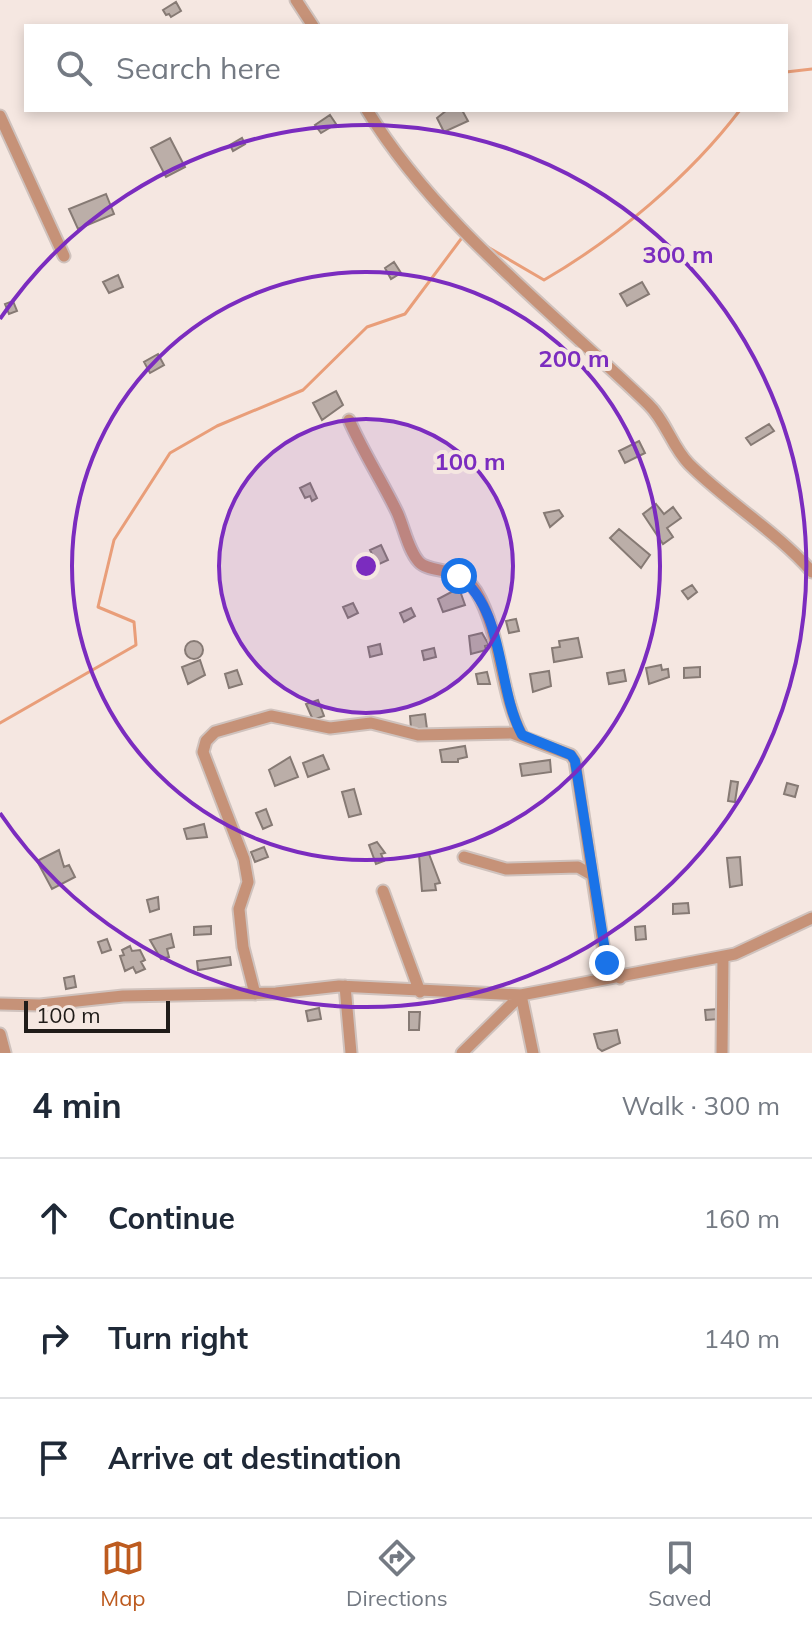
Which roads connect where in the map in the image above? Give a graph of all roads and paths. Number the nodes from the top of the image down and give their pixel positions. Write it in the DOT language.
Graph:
graph roads {
  1 [pos="296,0"];
  2 [pos="312,24"];
  3 [pos="368,112"];
  4 [pos="0,116"];
  5 [pos="64,256"];
  6 [pos="349,420"];
  7 [pos="812,572"];
  8 [pos="522,735"];
  9 [pos="464,857"];
  10 [pos="592,875"];
  11 [pos="383,891"];
  12 [pos="812,918"];
  13 [pos="723,957"];
  14 [pos="620,978"];
  15 [pos="345,986"];
  16 [pos="420,992"];
  17 [pos="255,994"];
  18 [pos="521,995"];
  19 [pos="0,1004"];
  20 [pos="0,1034"];
  21 [pos="5,1053"];
  22 [pos="351,1053"];
  23 [pos="462,1053"];
  24 [pos="533,1053"];
  25 [pos="722,1053"];
  1 -- 2 [label="street"];
  3 -- 7 [label="street"];
  4 -- 5 [label="street"];
  6 -- 8 [label="street"];
  8 -- 10 [label="street"];
  8 -- 17 [label="street"];
  9 -- 10 [label="street"];
  10 -- 14 [label="street"];
  11 -- 16 [label="street"];
  12 -- 13 [label="street"];
  13 -- 14 [label="street"];
  13 -- 25 [label="street"];
  14 -- 18 [label="street"];
  15 -- 16 [label="street"];
  15 -- 17 [label="street"];
  15 -- 22 [label="street"];
  16 -- 18 [label="street"];
  17 -- 19 [label="street"];
  18 -- 23 [label="street"];
  18 -- 24 [label="street"];
  20 -- 21 [label="street"];
}
